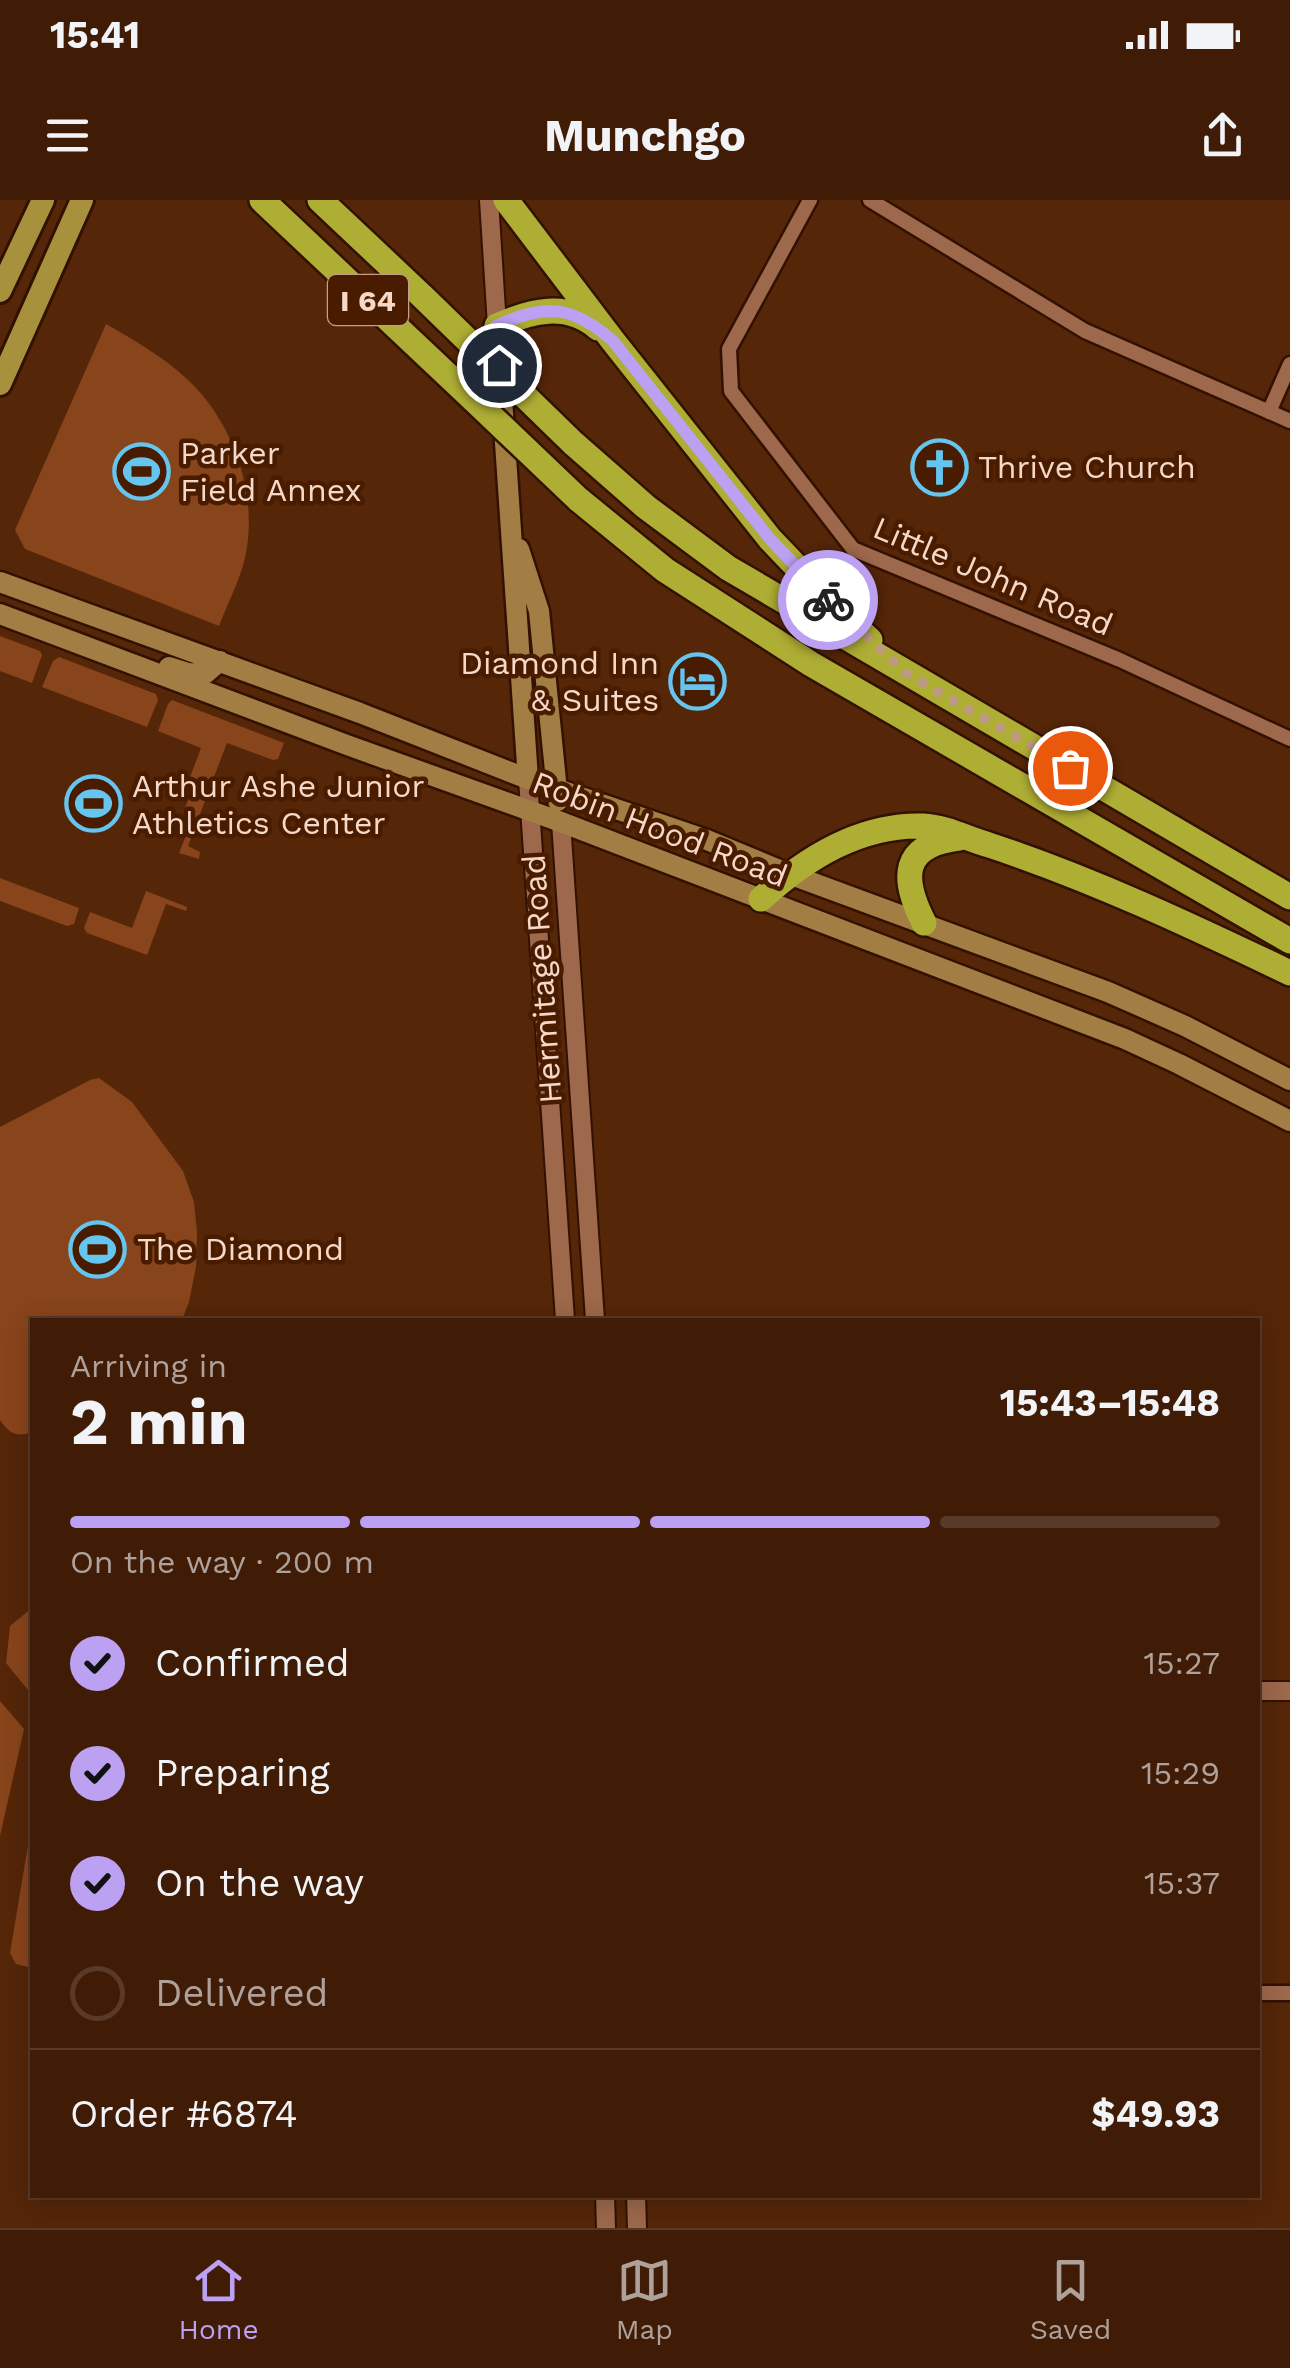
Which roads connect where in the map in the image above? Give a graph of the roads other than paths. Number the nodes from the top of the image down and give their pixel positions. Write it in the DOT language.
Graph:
graph roads {
  1 [pos="44,200"];
  2 [pos="63,200"];
  3 [pos="82,200"];
  4 [pos="262,200"];
  5 [pos="320,200"];
  6 [pos="489,200"];
  7 [pos="506,200"];
  8 [pos="810,200"];
  9 [pos="870,200"];
  10 [pos="0,291"];
  11 [pos="496,326"];
  12 [pos="613,341"];
  13 [pos="1290,364"];
  14 [pos="4,373"];
  15 [pos="1269,412"];
  16 [pos="1290,421"];
  17 [pos="508,518"];
  18 [pos="0,582"];
  19 [pos="0,614"];
  20 [pos="109,656"];
  21 [pos="220,661"];
  22 [pos="907,674"];
  23 [pos="1290,739"];
  24 [pos="528,779"];
  25 [pos="556,789"];
  26 [pos="532,812"];
  27 [pos="561,822"];
  28 [pos="964,838"];
  29 [pos="790,874"];
  30 [pos="1290,897"];
  31 [pos="762,900"];
  32 [pos="924,923"];
  33 [pos="1290,941"];
  34 [pos="1290,973"];
  35 [pos="1290,1080"];
  36 [pos="1290,1121"];
  37 [pos="565,1318"];
  38 [pos="596,1318"];
  39 [pos="1260,1691"];
  40 [pos="1290,1691"];
  41 [pos="1260,1993"];
  42 [pos="1290,1993"];
  43 [pos="605,2198"];
  44 [pos="636,2198"];
  45 [pos="606,2228"];
  46 [pos="637,2228"];
  1 -- 10 [label="main road"];
  2 -- 14 [label="main road"];
  3 -- 14 [label="main road"];
  4 -- 33 [label="highway, I 64, bridge"];
  5 -- 22 [label="highway, I 64, bridge"];
  6 -- 11 [label="street, Hermitage Road"];
  7 -- 12 [label="highway"];
  8 -- 23 [label="street, Little John Road"];
  9 -- 15 [label="street"];
  11 -- 12 [label="highway"];
  11 -- 17 [label="main road, Hermitage Road"];
  12 -- 22 [label="highway"];
  13 -- 15 [label="street"];
  15 -- 16 [label="street"];
  17 -- 24 [label="main road, Hermitage Road"];
  17 -- 25 [label="main road, Hermitage Road"];
  18 -- 21 [label="main road, Robin Hood Road"];
  19 -- 20 [label="main road, Robin Hood Road"];
  20 -- 21 [label="main road"];
  20 -- 26 [label="main road, Robin Hood Road"];
  21 -- 24 [label="main road, Robin Hood Road"];
  22 -- 30 [label="highway, I 64"];
  24 -- 25 [label="main road, Robin Hood Road"];
  24 -- 26 [label="street, Hermitage Road"];
  25 -- 27 [label="main road, Hermitage Road"];
  25 -- 29 [label="main road, Robin Hood Road"];
  26 -- 27 [label="main road, Robin Hood Road"];
  26 -- 37 [label="street, Hermitage Road"];
  27 -- 31 [label="main road, Robin Hood Road"];
  27 -- 38 [label="street, Hermitage Road"];
  28 -- 29 [label="highway"];
  28 -- 32 [label="highway"];
  28 -- 34 [label="highway"];
  29 -- 31 [label="highway"];
  29 -- 32 [label="main road, Robin Hood Road"];
  31 -- 36 [label="main road, Robin Hood Road"];
  32 -- 35 [label="main road, Robin Hood Road"];
  39 -- 40 [label="street"];
  41 -- 42 [label="street"];
  43 -- 45 [label="street"];
  44 -- 46 [label="street"];
}
